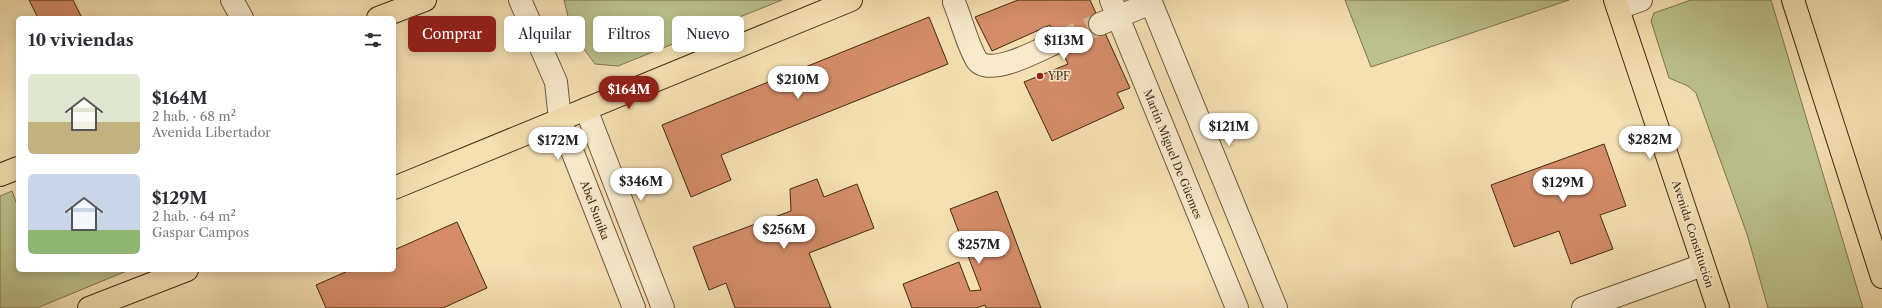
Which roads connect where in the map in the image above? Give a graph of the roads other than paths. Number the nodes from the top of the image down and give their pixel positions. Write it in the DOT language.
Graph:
graph roads {
  1 [pos="232,0"];
  2 [pos="425,0"];
  3 [pos="520,0"];
  4 [pos="851,0"];
  5 [pos="955,0"];
  6 [pos="1099,0"];
  7 [pos="1641,0"];
  8 [pos="1794,0"];
  9 [pos="1151,1"];
  10 [pos="1616,4"];
  11 [pos="1109,15"];
  12 [pos="241,16"];
  13 [pos="383,16"];
  14 [pos="1057,42"];
  15 [pos="586,109"];
  16 [pos="560,120"];
  17 [pos="16,169"];
  18 [pos="0,175"];
  19 [pos="396,187"];
  20 [pos="1703,265"];
  21 [pos="182,272"];
  22 [pos="1882,277"];
  23 [pos="89,308"];
  24 [pos="634,308"];
  25 [pos="663,308"];
  26 [pos="1237,308"];
  27 [pos="1276,308"];
  28 [pos="1583,308"];
  29 [pos="1718,308"];
  1 -- 12 [label="street"];
  2 -- 13 [label="main road"];
  3 -- 16 [label="street, Abel Sunika"];
  4 -- 15 [label="main road"];
  5 -- 14 [label="street"];
  6 -- 11 [label="street, Martín Miguel De Güemes"];
  7 -- 10 [label="street"];
  8 -- 22 [label="main road"];
  9 -- 11 [label="street"];
  9 -- 27 [label="street"];
  10 -- 20 [label="main road, Avenida Constitución"];
  11 -- 26 [label="street, Martín Miguel De Güemes"];
  15 -- 16 [label="main road"];
  15 -- 25 [label="street"];
  16 -- 19 [label="main road"];
  16 -- 24 [label="street, Abel Sunika"];
  17 -- 18 [label="main road"];
  20 -- 28 [label="street"];
  20 -- 29 [label="main road, Avenida Constitución"];
  21 -- 23 [label="main road"];
}
